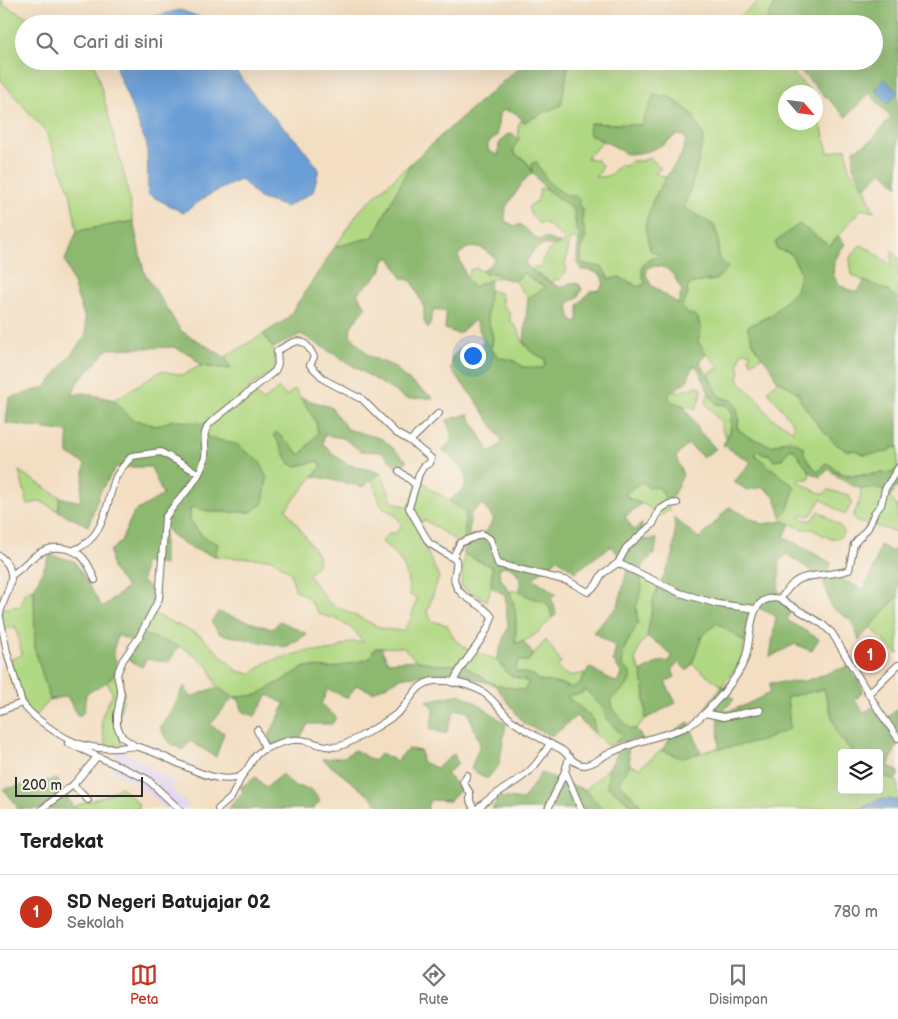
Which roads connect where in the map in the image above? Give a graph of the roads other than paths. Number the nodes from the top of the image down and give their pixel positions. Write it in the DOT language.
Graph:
graph roads {
  1 [pos="439,413"];
  2 [pos="410,441"];
  3 [pos="898,468"];
  4 [pos="399,472"];
  5 [pos="198,474"];
  6 [pos="416,485"];
  7 [pos="677,503"];
  8 [pos="74,550"];
  9 [pos="0,556"];
  10 [pos="453,557"];
  11 [pos="618,563"];
  12 [pos="12,575"];
  13 [pos="95,580"];
  14 [pos="780,599"];
  15 [pos="756,609"];
  16 [pos="0,615"];
  17 [pos="898,665"];
  18 [pos="453,683"];
  19 [pos="869,693"];
  20 [pos="22,703"];
  21 [pos="760,710"];
  22 [pos="0,711"];
  23 [pos="705,713"];
  24 [pos="257,730"];
  25 [pos="58,734"];
  26 [pos="898,738"];
  27 [pos="550,744"];
  28 [pos="136,747"];
  29 [pos="265,748"];
  30 [pos="97,757"];
  31 [pos="569,758"];
  32 [pos="565,771"];
  33 [pos="467,775"];
  34 [pos="242,776"];
  35 [pos="73,785"];
  36 [pos="88,800"];
  37 [pos="42,809"];
  38 [pos="179,809"];
  39 [pos="218,809"];
  40 [pos="476,809"];
  41 [pos="548,809"];
  42 [pos="581,809"];
  1 -- 2 [label="street"];
  2 -- 5 [label="street"];
  2 -- 6 [label="street"];
  3 -- 14 [label="street"];
  4 -- 6 [label="street"];
  5 -- 8 [label="street"];
  5 -- 28 [label="street"];
  6 -- 10 [label="street"];
  7 -- 11 [label="street"];
  8 -- 12 [label="street"];
  8 -- 13 [label="street"];
  9 -- 12 [label="street"];
  10 -- 11 [label="street"];
  10 -- 18 [label="street"];
  11 -- 15 [label="street"];
  12 -- 16 [label="street"];
  14 -- 15 [label="street"];
  14 -- 19 [label="street"];
  15 -- 23 [label="street"];
  16 -- 20 [label="street"];
  17 -- 19 [label="street"];
  18 -- 27 [label="street"];
  18 -- 29 [label="street"];
  19 -- 26 [label="street"];
  20 -- 22 [label="street"];
  20 -- 25 [label="street"];
  21 -- 23 [label="street"];
  23 -- 31 [label="street"];
  24 -- 29 [label="street"];
  25 -- 28 [label="street"];
  25 -- 30 [label="street"];
  27 -- 31 [label="street"];
  27 -- 40 [label="street"];
  28 -- 34 [label="street"];
  29 -- 34 [label="street"];
  30 -- 35 [label="street"];
  30 -- 38 [label="street"];
  31 -- 32 [label="street"];
  32 -- 41 [label="street"];
  32 -- 42 [label="street"];
  33 -- 40 [label="street"];
  34 -- 39 [label="street"];
  35 -- 36 [label="street"];
  35 -- 37 [label="street"];
}
